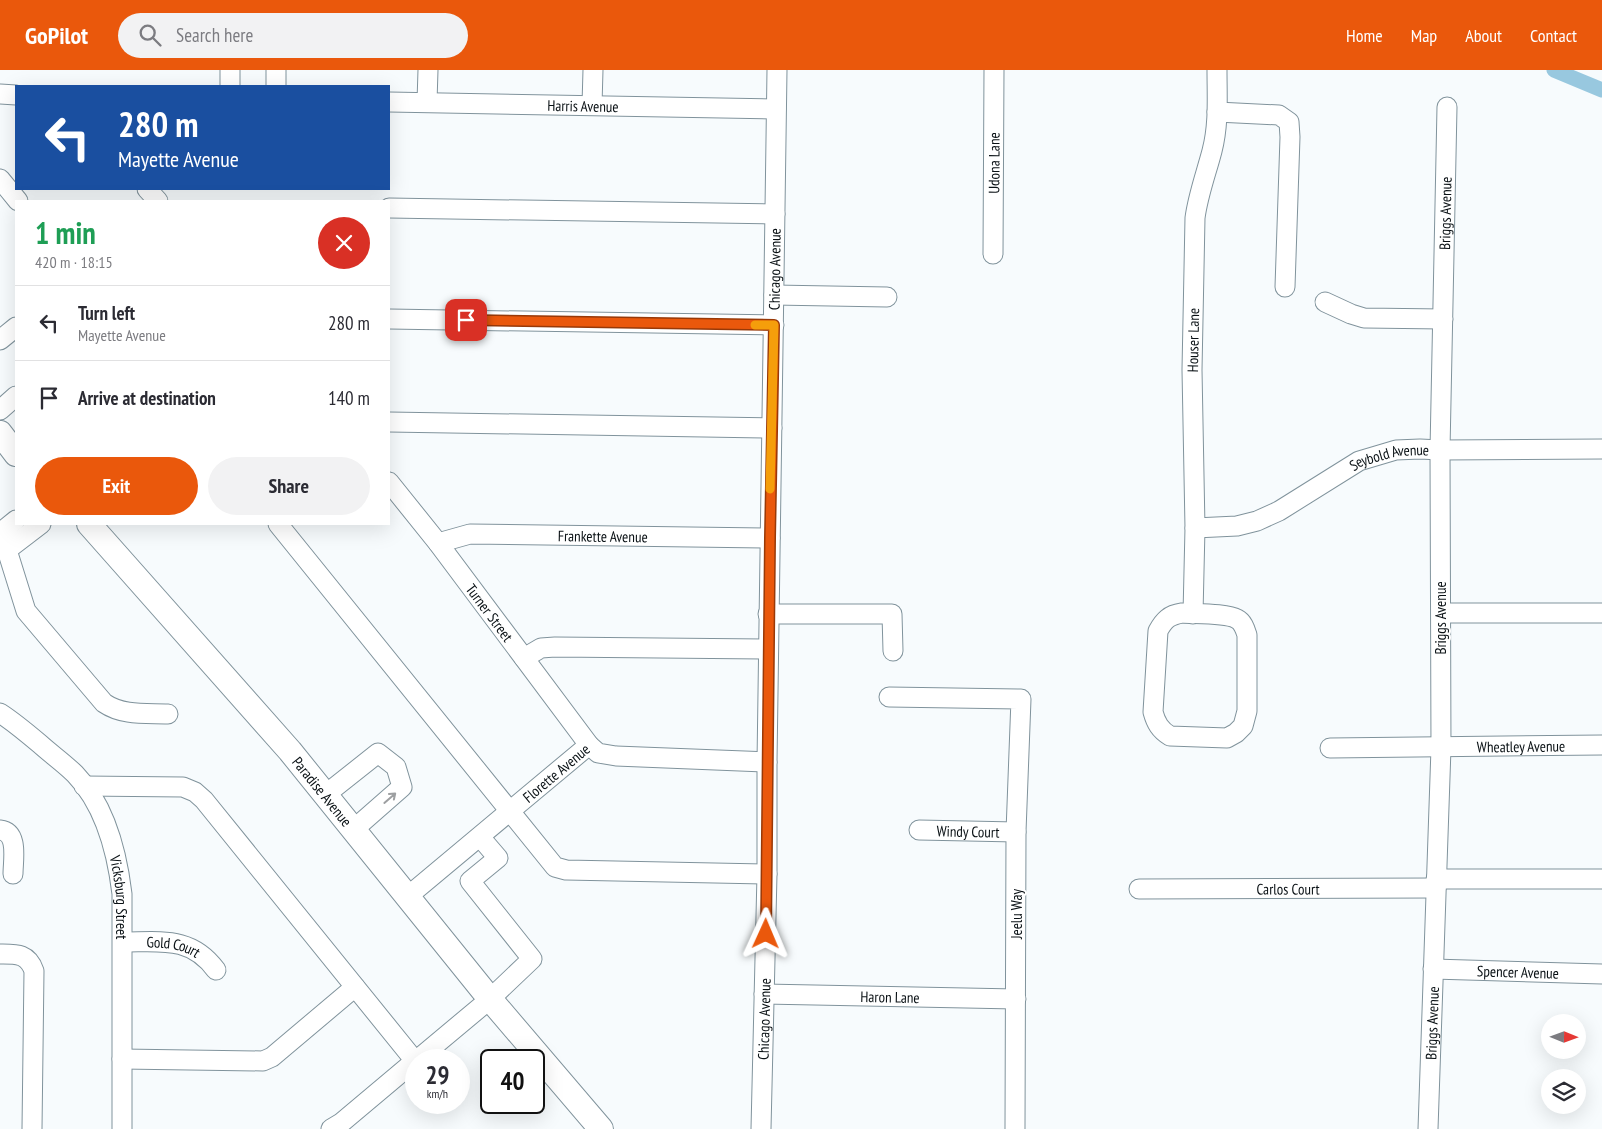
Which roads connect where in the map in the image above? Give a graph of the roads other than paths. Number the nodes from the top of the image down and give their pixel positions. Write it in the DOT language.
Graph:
graph roads {
  1 [pos="230,70"];
  2 [pos="276,70"];
  3 [pos="428,70"];
  4 [pos="593,70"];
  5 [pos="777,70"];
  6 [pos="994,70"];
  7 [pos="1216,70"];
  8 [pos="230,85"];
  9 [pos="276,85"];
  10 [pos="0,94"];
  11 [pos="15,94"];
  12 [pos="390,102"];
  13 [pos="427,102"];
  14 [pos="592,105"];
  15 [pos="1448,106"];
  16 [pos="776,109"];
  17 [pos="1217,112"];
  18 [pos="0,179"];
  19 [pos="148,190"];
  20 [pos="17,200"];
  21 [pos="157,200"];
  22 [pos="390,208"];
  23 [pos="775,214"];
  24 [pos="993,254"];
  25 [pos="1285,287"];
  26 [pos="774,295"];
  27 [pos="888,298"];
  28 [pos="1326,302"];
  29 [pos="390,319"];
  30 [pos="1443,319"];
  31 [pos="774,325"];
  32 [pos="15,327"];
  33 [pos="0,340"];
  34 [pos="15,397"];
  35 [pos="0,410"];
  36 [pos="390,422"];
  37 [pos="772,428"];
  38 [pos="1602,449"];
  39 [pos="1440,450"];
  40 [pos="390,483"];
  41 [pos="15,522"];
  42 [pos="39,525"];
  43 [pos="90,525"];
  44 [pos="279,525"];
  45 [pos="1195,528"];
  46 [pos="770,538"];
  47 [pos="2,541"];
  48 [pos="438,543"];
  49 [pos="1441,613"];
  50 [pos="1602,613"];
  51 [pos="768,614"];
  52 [pos="1193,614"];
  53 [pos="768,649"];
  54 [pos="893,651"];
  55 [pos="524,658"];
  56 [pos="889,697"];
  57 [pos="0,713"];
  58 [pos="168,714"];
  59 [pos="589,745"];
  60 [pos="1602,745"];
  61 [pos="1330,748"];
  62 [pos="1441,748"];
  63 [pos="767,762"];
  64 [pos="84,786"];
  65 [pos="325,795"];
  66 [pos="510,812"];
  67 [pos="0,830"];
  68 [pos="353,830"];
  69 [pos="919,830"];
  70 [pos="1016,832"];
  71 [pos="480,837"];
  72 [pos="13,874"];
  73 [pos="767,874"];
  74 [pos="1602,879"];
  75 [pos="1436,883"];
  76 [pos="1139,889"];
  77 [pos="408,897"];
  78 [pos="123,942"];
  79 [pos="0,954"];
  80 [pos="1433,968"];
  81 [pos="216,970"];
  82 [pos="1602,974"];
  83 [pos="355,987"];
  84 [pos="764,994"];
  85 [pos="490,999"];
  86 [pos="1016,999"];
  87 [pos="406,1049"];
  88 [pos="430,1049"];
  89 [pos="122,1059"];
  90 [pos="405,1070"];
  91 [pos="32,1129"];
  92 [pos="122,1129"];
  93 [pos="331,1129"];
  94 [pos="602,1129"];
  95 [pos="761,1129"];
  96 [pos="1015,1129"];
  97 [pos="1428,1129"];
  1 -- 8 [label="street"];
  2 -- 9 [label="street"];
  3 -- 13 [label="street"];
  4 -- 14 [label="street"];
  5 -- 16 [label="street, Chicago Avenue"];
  6 -- 24 [label="street, Udona Lane"];
  7 -- 17 [label="street, Houser Lane"];
  10 -- 11 [label="street"];
  12 -- 13 [label="street, Harris Avenue"];
  13 -- 14 [label="street, Harris Avenue"];
  14 -- 16 [label="street, Harris Avenue"];
  15 -- 30 [label="street, Briggs Avenue"];
  16 -- 23 [label="street, Chicago Avenue"];
  17 -- 25 [label="street"];
  17 -- 45 [label="street, Houser Lane"];
  18 -- 20 [label="street"];
  19 -- 21 [label="street"];
  22 -- 23 [label="street"];
  23 -- 26 [label="street, Chicago Avenue"];
  26 -- 27 [label="street"];
  26 -- 31 [label="street, Chicago Avenue"];
  28 -- 30 [label="street"];
  29 -- 31 [label="street"];
  30 -- 39 [label="street, Briggs Avenue"];
  31 -- 37 [label="street, Chicago Avenue"];
  32 -- 33 [label="street"];
  34 -- 35 [label="street"];
  36 -- 37 [label="street"];
  37 -- 46 [label="street, Chicago Avenue"];
  38 -- 39 [label="street, Seybold Avenue"];
  39 -- 45 [label="street, Seybold Avenue"];
  39 -- 49 [label="street, Briggs Avenue"];
  40 -- 48 [label="street, Turner Street"];
  41 -- 47 [label="street"];
  42 -- 47 [label="street"];
  43 -- 65 [label="main road, Paradise Avenue"];
  44 -- 66 [label="street"];
  45 -- 52 [label="street, Houser Lane"];
  46 -- 48 [label="street, Frankette Avenue"];
  46 -- 51 [label="street, Chicago Avenue"];
  47 -- 58 [label="street"];
  48 -- 55 [label="street, Turner Street"];
  49 -- 50 [label="street"];
  49 -- 62 [label="street, Briggs Avenue"];
  51 -- 53 [label="street, Chicago Avenue"];
  51 -- 54 [label="street"];
  52 -- 52 [label="street"];
  53 -- 55 [label="street"];
  53 -- 63 [label="street, Chicago Avenue"];
  55 -- 59 [label="street, Turner Street"];
  56 -- 70 [label="street, Jeelu Way"];
  57 -- 64 [label="street, Vicksburg Street"];
  59 -- 63 [label="street, Florette Avenue"];
  59 -- 66 [label="street, Florette Avenue"];
  60 -- 62 [label="street, Wheatley Avenue"];
  61 -- 62 [label="street, Wheatley Avenue"];
  62 -- 75 [label="street, Briggs Avenue"];
  63 -- 73 [label="street, Chicago Avenue"];
  64 -- 78 [label="street, Vicksburg Street"];
  64 -- 83 [label="street"];
  65 -- 68 [label="main road, Paradise Avenue"];
  68 -- 65 [label="street, one-way"];
  66 -- 71 [label="street, Florette Avenue"];
  66 -- 73 [label="street"];
  67 -- 72 [label="street"];
  68 -- 77 [label="main road, Paradise Avenue"];
  69 -- 70 [label="street, Windy Court"];
  70 -- 86 [label="street, Jeelu Way"];
  71 -- 77 [label="street, Florette Avenue"];
  71 -- 85 [label="street"];
  73 -- 84 [label="street, Chicago Avenue"];
  74 -- 75 [label="street, Carlos Court"];
  75 -- 76 [label="street, Carlos Court"];
  75 -- 80 [label="street, Briggs Avenue"];
  77 -- 85 [label="main road, Paradise Avenue"];
  78 -- 81 [label="street, Gold Court"];
  78 -- 89 [label="street, Vicksburg Street"];
  79 -- 91 [label="street"];
  80 -- 82 [label="street, Spencer Avenue"];
  80 -- 97 [label="street, Briggs Avenue"];
  83 -- 87 [label="street"];
  83 -- 89 [label="street"];
  84 -- 86 [label="street, Haron Lane"];
  84 -- 95 [label="street, Chicago Avenue"];
  85 -- 88 [label="street"];
  85 -- 94 [label="main road, Paradise Avenue"];
  86 -- 96 [label="street, Jeelu Way"];
  89 -- 92 [label="street, Vicksburg Street"];
  90 -- 93 [label="street"];
}
